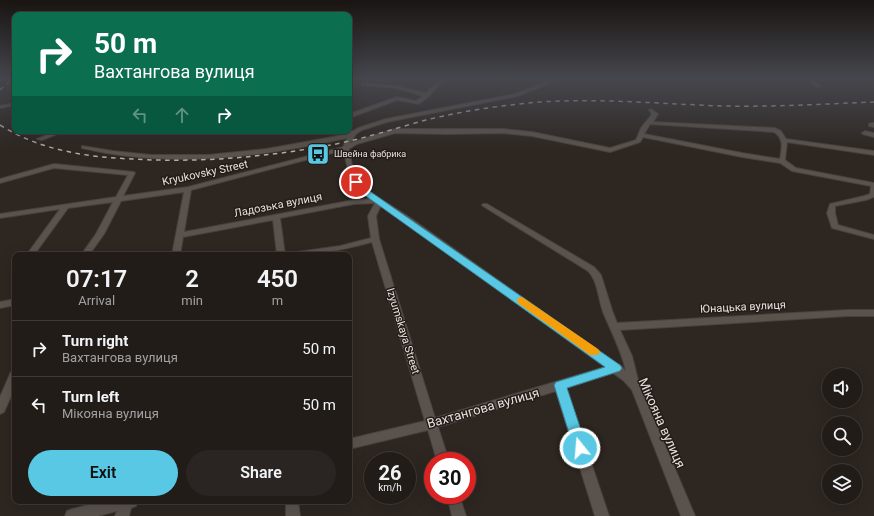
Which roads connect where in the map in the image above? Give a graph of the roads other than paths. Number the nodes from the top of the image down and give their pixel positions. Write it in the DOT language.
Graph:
graph roads {
  1 [pos="383,103"];
  2 [pos="417,103"];
  3 [pos="477,103"];
  4 [pos="12,105"];
  5 [pos="0,108"];
  6 [pos="651,110"];
  7 [pos="431,113"];
  8 [pos="352,115"];
  9 [pos="651,123"];
  10 [pos="352,127"];
  11 [pos="360,129"];
  12 [pos="865,133"];
  13 [pos="54,134"];
  14 [pos="335,134"];
  15 [pos="641,135"];
  16 [pos="874,135"];
  17 [pos="351,136"];
  18 [pos="40,139"];
  19 [pos="784,140"];
  20 [pos="84,147"];
  21 [pos="346,148"];
  22 [pos="874,153"];
  23 [pos="782,161"];
  24 [pos="0,181"];
  25 [pos="874,185"];
  26 [pos="188,189"];
  27 [pos="119,200"];
  28 [pos="380,201"];
  29 [pos="484,205"];
  30 [pos="65,208"];
  31 [pos="0,216"];
  32 [pos="276,216"];
  33 [pos="180,235"];
  34 [pos="873,237"];
  35 [pos="375,239"];
  36 [pos="33,252"];
  37 [pos="87,252"];
  38 [pos="177,252"];
  39 [pos="280,252"];
  40 [pos="311,252"];
  41 [pos="12,303"];
  42 [pos="0,305"];
  43 [pos="874,313"];
  44 [pos="614,327"];
  45 [pos="616,368"];
  46 [pos="12,382"];
  47 [pos="560,385"];
  48 [pos="636,388"];
  49 [pos="0,408"];
  50 [pos="432,424"];
  51 [pos="352,443"];
  52 [pos="440,452"];
  53 [pos="116,504"];
  54 [pos="126,504"];
  55 [pos="292,504"];
  56 [pos="456,504"];
  57 [pos="72,516"];
  58 [pos="122,516"];
  59 [pos="293,516"];
  60 [pos="459,516"];
  61 [pos="602,516"];
  62 [pos="688,516"];
  1 -- 8 [label="street"];
  2 -- 7 [label="street"];
  3 -- 7 [label="street"];
  4 -- 5 [label="street"];
  6 -- 9 [label="street"];
  7 -- 11 [label="street"];
  9 -- 15 [label="street, Kryukovsky Street"];
  9 -- 19 [label="street"];
  10 -- 11 [label="street"];
  11 -- 17 [label="street"];
  12 -- 16 [label="street"];
  13 -- 18 [label="street"];
  14 -- 17 [label="street"];
  15 -- 21 [label="street, Kryukovsky Street"];
  15 -- 23 [label="street"];
  17 -- 20 [label="street"];
  17 -- 21 [label="street"];
  19 -- 22 [label="street"];
  19 -- 23 [label="street"];
  21 -- 26 [label="street, Kryukovsky Street"];
  21 -- 28 [label="street, Мікояна вулиця"];
  23 -- 25 [label="street"];
  24 -- 27 [label="street"];
  25 -- 34 [label="street"];
  26 -- 27 [label="street, Kryukovsky Street"];
  26 -- 33 [label="street"];
  27 -- 30 [label="street, Kryukovsky Street"];
  27 -- 37 [label="street"];
  28 -- 32 [label="street, Ладозька вулиця"];
  28 -- 35 [label="street, Izyumskaya Street"];
  28 -- 45 [label="street, Мікояна вулиця"];
  29 -- 44 [label="street"];
  30 -- 31 [label="street, Kryukovsky Street"];
  30 -- 36 [label="street"];
  32 -- 33 [label="street, Ладозька вулиця"];
  32 -- 39 [label="street"];
  33 -- 38 [label="street"];
  35 -- 40 [label="street"];
  35 -- 50 [label="street, Izyumskaya Street"];
  41 -- 42 [label="street"];
  43 -- 44 [label="street, Юнацька вулиця"];
  44 -- 48 [label="street"];
  45 -- 47 [label="street, Вахтангова вулиця"];
  45 -- 48 [label="street, Мікояна вулиця"];
  46 -- 49 [label="street"];
  47 -- 50 [label="street, Вахтангова вулиця"];
  47 -- 61 [label="street"];
  48 -- 62 [label="street, Мікояна вулиця"];
  50 -- 51 [label="street, Вахтангова вулиця"];
  50 -- 52 [label="street, Izyumskaya Street"];
  53 -- 57 [label="street"];
  54 -- 58 [label="street"];
  55 -- 59 [label="street"];
  56 -- 60 [label="street"];
}
